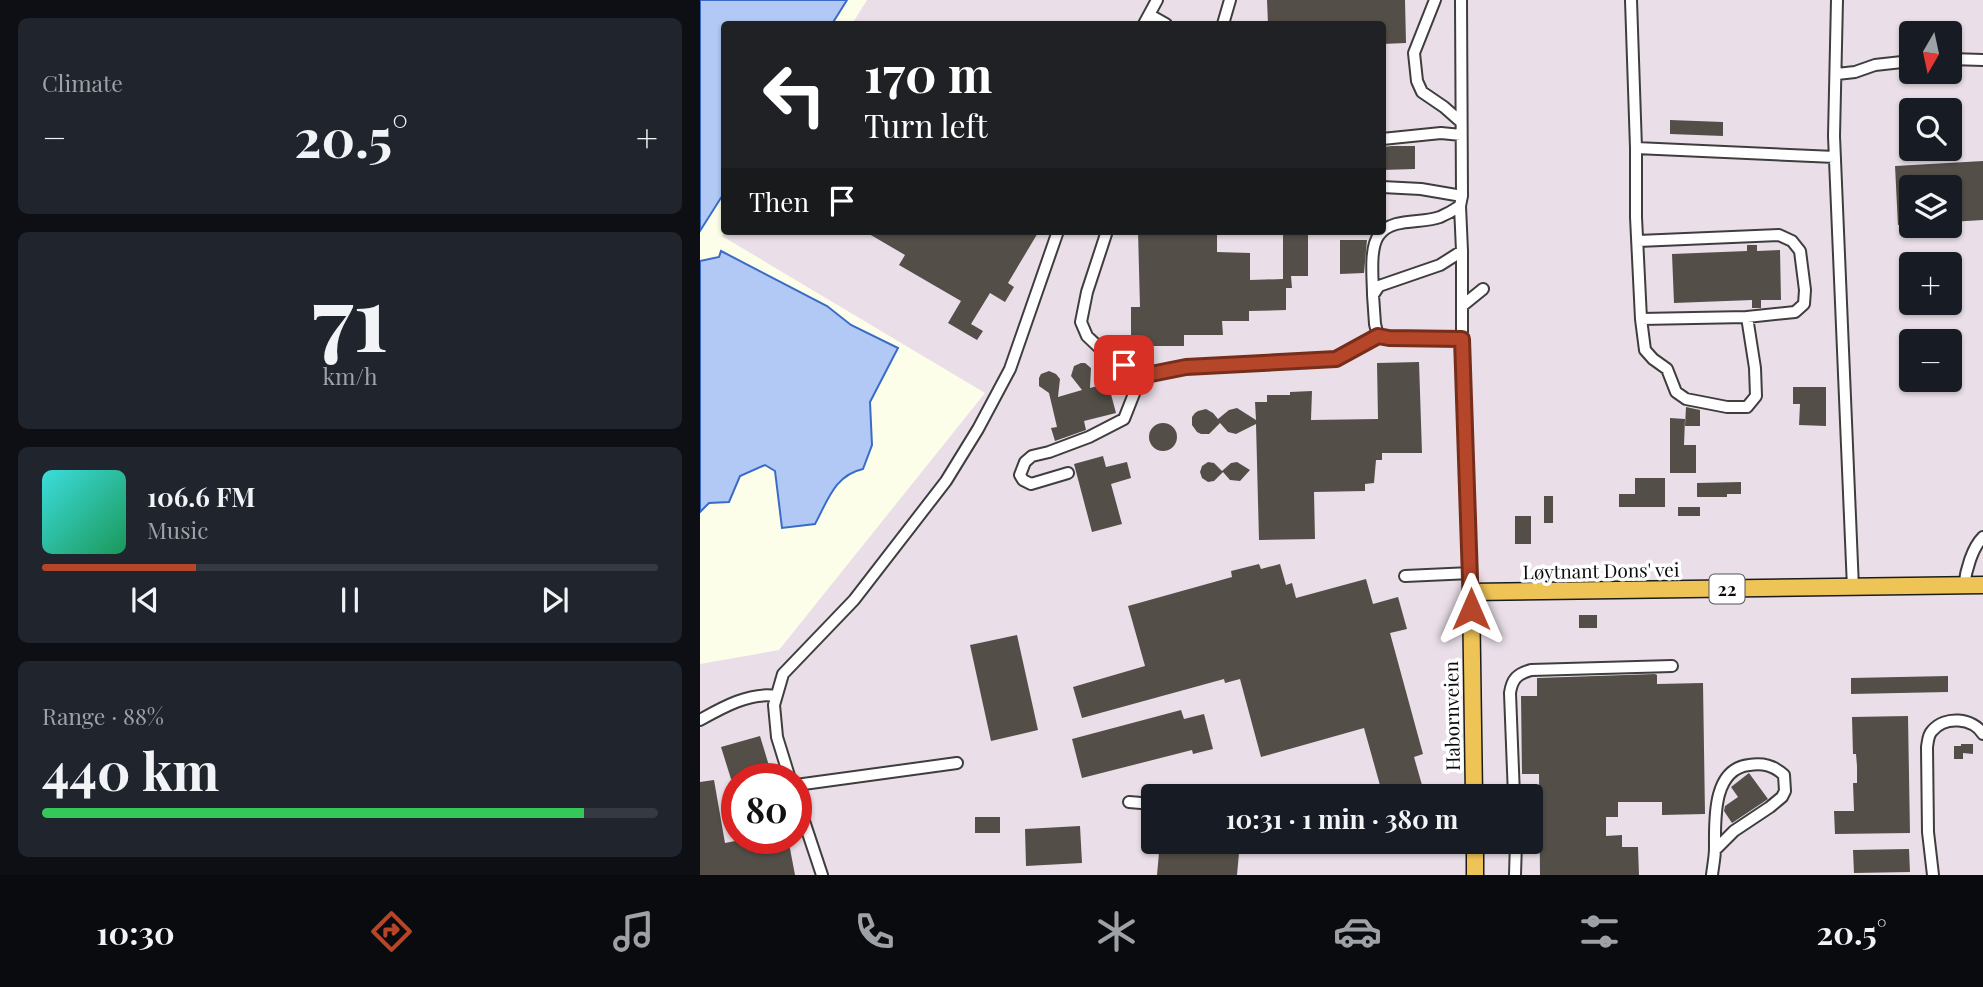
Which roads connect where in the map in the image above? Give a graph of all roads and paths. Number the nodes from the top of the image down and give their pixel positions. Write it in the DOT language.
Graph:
graph roads {
  1 [pos="1157,0"];
  2 [pos="1230,0"];
  3 [pos="1435,0"];
  4 [pos="1461,0"];
  5 [pos="1631,0"];
  6 [pos="1837,0"];
  7 [pos="1147,20"];
  8 [pos="1224,21"];
  9 [pos="1962,59"];
  10 [pos="1983,60"];
  11 [pos="1899,62"];
  12 [pos="1837,74"];
  13 [pos="1461,122"];
  14 [pos="1461,135"];
  15 [pos="1386,139"];
  16 [pos="1636,148"];
  17 [pos="1835,157"];
  18 [pos="1386,187"];
  19 [pos="1461,201"];
  20 [pos="1386,227"];
  21 [pos="1057,235"];
  22 [pos="1106,235"];
  23 [pos="1379,235"];
  24 [pos="1638,242"];
  25 [pos="1462,251"];
  26 [pos="1483,289"];
  27 [pos="1373,295"];
  28 [pos="1462,306"];
  29 [pos="1747,317"];
  30 [pos="1641,319"];
  31 [pos="1378,336"];
  32 [pos="1462,339"];
  33 [pos="1141,376"];
  34 [pos="1068,473"];
  35 [pos="1983,537"];
  36 [pos="1471,573"];
  37 [pos="1405,576"];
  38 [pos="1983,585"];
  39 [pos="1964,586"];
  40 [pos="1853,588"];
  41 [pos="1471,592"];
  42 [pos="1672,666"];
  43 [pos="776,696"];
  44 [pos="700,720"];
  45 [pos="1983,734"];
  46 [pos="785,763"];
  47 [pos="957,763"];
  48 [pos="812,783"];
  49 [pos="1474,784"];
  50 [pos="1514,784"];
  51 [pos="1129,802"];
  52 [pos="1141,803"];
  53 [pos="812,845"];
  54 [pos="1715,850"];
  55 [pos="1475,854"];
  56 [pos="1516,854"];
  57 [pos="822,875"];
  58 [pos="1475,875"];
  59 [pos="1515,875"];
  60 [pos="1712,875"];
  61 [pos="1933,875"];
  1 -- 7 [label="street"];
  2 -- 8 [label="street"];
  3 -- 13 [label="street"];
  4 -- 13 [label="street"];
  5 -- 16 [label="street"];
  6 -- 12 [label="street"];
  9 -- 10 [label="street"];
  11 -- 12 [label="street"];
  12 -- 17 [label="street"];
  13 -- 14 [label="street"];
  14 -- 15 [label="street"];
  14 -- 19 [label="street"];
  16 -- 17 [label="street"];
  16 -- 24 [label="street"];
  17 -- 40 [label="street"];
  18 -- 19 [label="street"];
  19 -- 20 [label="street"];
  19 -- 25 [label="street"];
  21 -- 43 [label="street"];
  22 -- 33 [label="street"];
  23 -- 27 [label="street"];
  24 -- 29 [label="street"];
  24 -- 30 [label="street"];
  25 -- 27 [label="street"];
  25 -- 28 [label="street"];
  26 -- 28 [label="street"];
  27 -- 31 [label="street"];
  28 -- 32 [label="street"];
  29 -- 30 [label="street"];
  29 -- 30 [label="street"];
  31 -- 32 [label="street"];
  31 -- 33 [label="street"];
  32 -- 36 [label="street"];
  33 -- 34 [label="street"];
  35 -- 39 [label="street"];
  36 -- 37 [label="street"];
  36 -- 41 [label="street"];
  38 -- 39 [label="highway, Løytnant Dons' vei / 22"];
  39 -- 40 [label="highway, Løytnant Dons' vei / 22"];
  40 -- 41 [label="highway, Løytnant Dons' vei / 22"];
  41 -- 49 [label="highway, Habornveien"];
  42 -- 50 [label="street"];
  43 -- 44 [label="street"];
  43 -- 46 [label="street"];
  45 -- 61 [label="street"];
  47 -- 48 [label="street"];
  51 -- 52 [label="street"];
  53 -- 57 [label="street"];
  54 -- 54 [label="street"];
  54 -- 60 [label="street"];
  55 -- 58 [label="highway"];
  56 -- 59 [label="street"];
}
